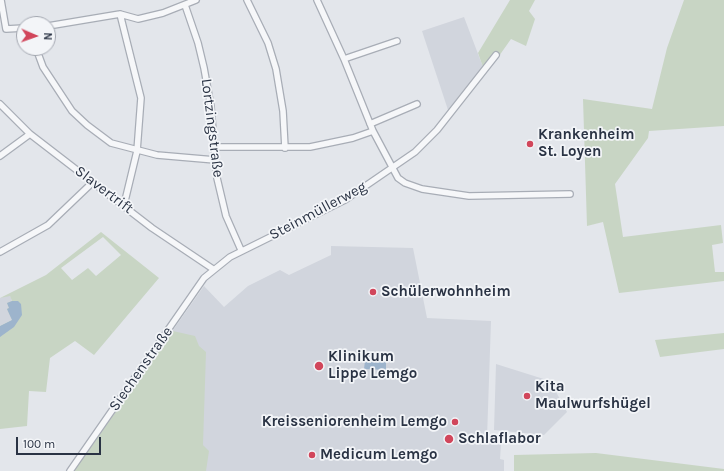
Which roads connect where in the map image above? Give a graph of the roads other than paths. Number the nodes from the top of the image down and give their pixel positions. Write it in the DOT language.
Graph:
graph roads {
  1 [pos="1,0"];
  2 [pos="196,0"];
  3 [pos="247,0"];
  4 [pos="319,0"];
  5 [pos="185,5"];
  6 [pos="120,14"];
  7 [pos="56,25"];
  8 [pos="16,28"];
  9 [pos="397,41"];
  10 [pos="496,55"];
  11 [pos="39,56"];
  12 [pos="344,59"];
  13 [pos="0,104"];
  14 [pos="417,104"];
  15 [pos="370,124"];
  16 [pos="373,131"];
  17 [pos="30,134"];
  18 [pos="215,147"];
  19 [pos="285,148"];
  20 [pos="137,151"];
  21 [pos="0,156"];
  22 [pos="215,160"];
  23 [pos="393,168"];
  24 [pos="93,182"];
  25 [pos="570,194"];
  26 [pos="124,205"];
  27 [pos="241,250"];
  28 [pos="0,252"];
  29 [pos="213,269"];
  30 [pos="70,471"];
  1 -- 8 [label="street"];
  2 -- 5 [label="street"];
  3 -- 19 [label="street"];
  4 -- 12 [label="street"];
  5 -- 6 [label="street"];
  5 -- 18 [label="street, Lortzingstraße"];
  6 -- 7 [label="street"];
  6 -- 20 [label="street"];
  9 -- 12 [label="street"];
  10 -- 23 [label="street, Steinmüllerweg"];
  11 -- 20 [label="street"];
  12 -- 15 [label="street"];
  13 -- 17 [label="street, Slavertrift"];
  14 -- 15 [label="street"];
  15 -- 16 [label="street"];
  16 -- 19 [label="street"];
  16 -- 23 [label="street"];
  17 -- 21 [label="street"];
  17 -- 24 [label="street, Slavertrift"];
  18 -- 19 [label="street"];
  18 -- 22 [label="street, Lortzingstraße"];
  20 -- 22 [label="street"];
  20 -- 26 [label="street"];
  22 -- 27 [label="street, Lortzingstraße"];
  23 -- 25 [label="street"];
  23 -- 27 [label="street, Steinmüllerweg"];
  24 -- 26 [label="street, Slavertrift"];
  24 -- 28 [label="street"];
  26 -- 29 [label="street, Slavertrift"];
  27 -- 29 [label="street, Steinmüllerweg"];
  29 -- 30 [label="street, Siechenstraße"];
}
